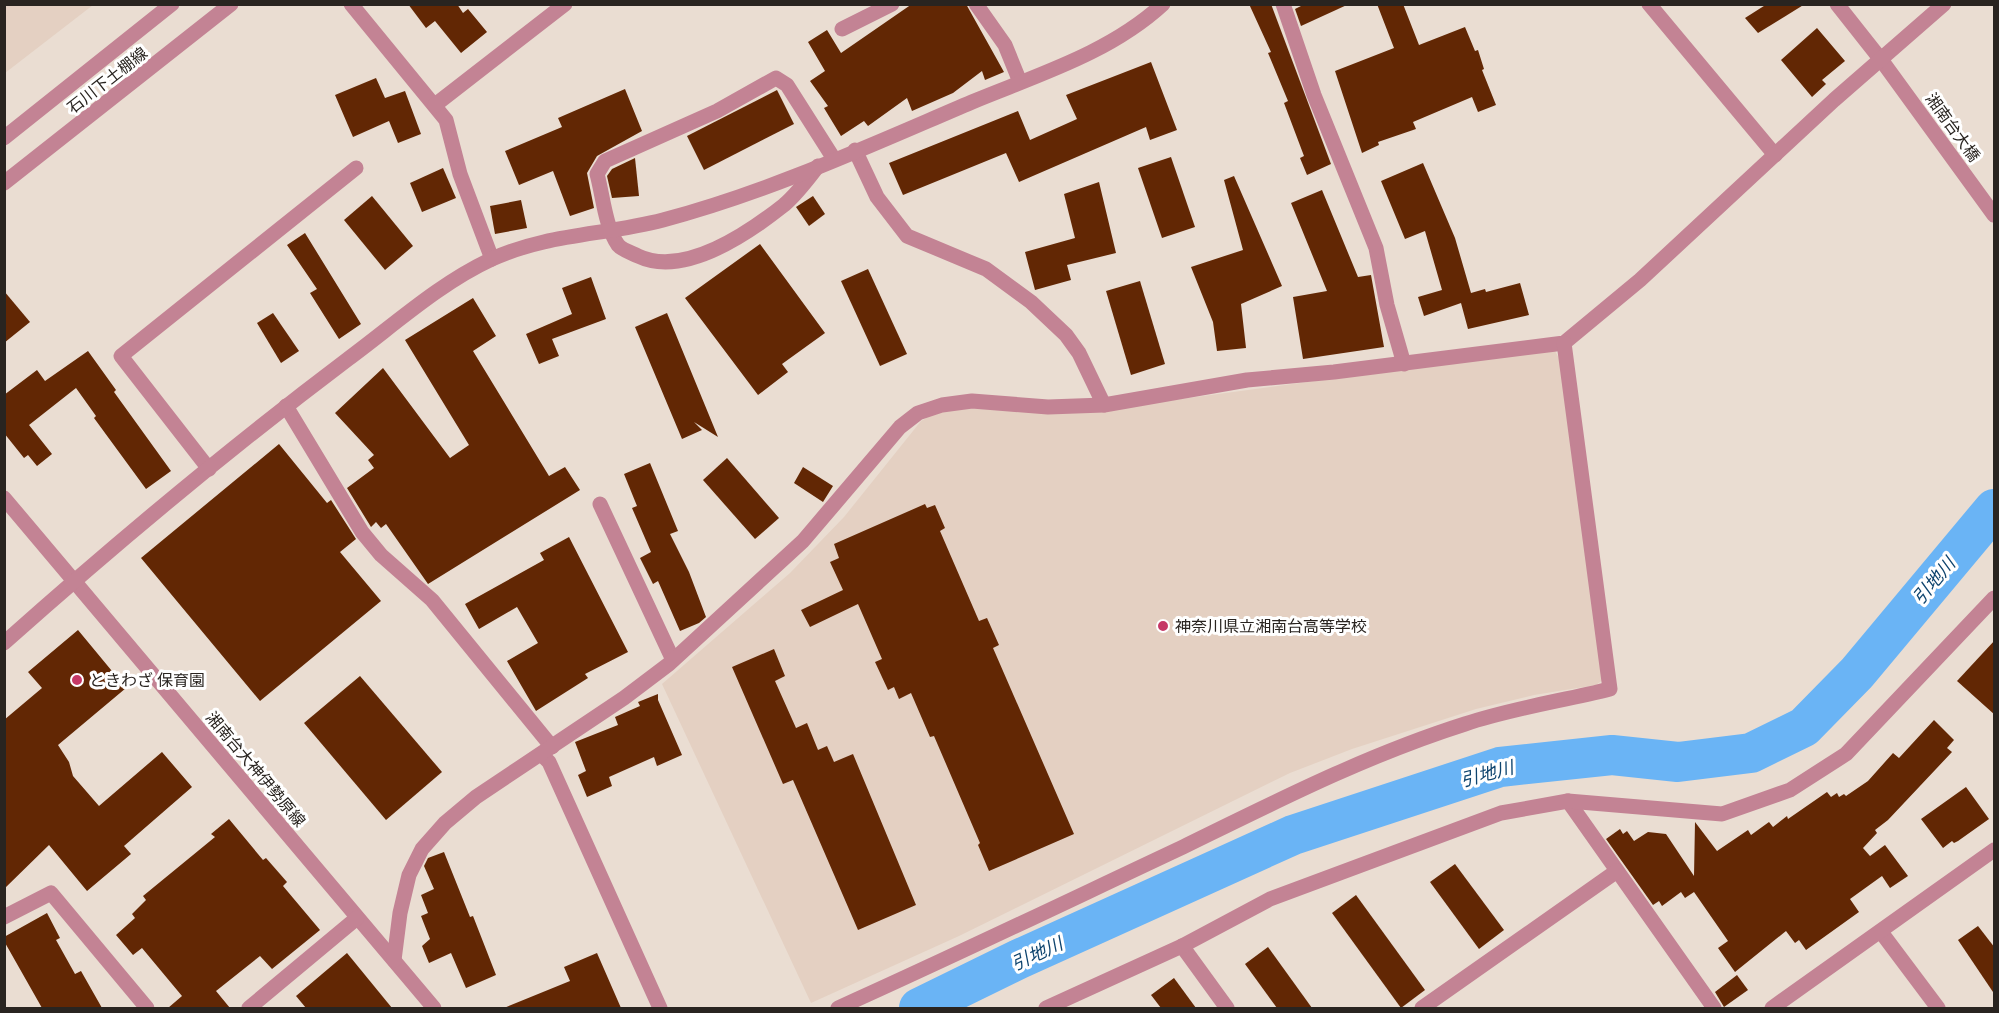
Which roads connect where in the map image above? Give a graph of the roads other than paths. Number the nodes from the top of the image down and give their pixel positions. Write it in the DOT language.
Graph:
graph roads {
  1 [pos="172,4"];
  2 [pos="231,4"];
  3 [pos="351,4"];
  4 [pos="565,4"];
  5 [pos="892,4"];
  6 [pos="1163,4"];
  7 [pos="1282,4"];
  8 [pos="1649,4"];
  9 [pos="1837,4"];
  10 [pos="1944,4"];
  11 [pos="983,7"];
  12 [pos="842,29"];
  13 [pos="1882,61"];
  14 [pos="1020,82"];
  15 [pos="435,105"];
  16 [pos="4,138"];
  17 [pos="855,150"];
  18 [pos="1775,155"];
  19 [pos="834,159"];
  20 [pos="818,166"];
  21 [pos="356,168"];
  22 [pos="4,183"];
  23 [pos="1995,215"];
  24 [pos="611,230"];
  25 [pos="492,259"];
  26 [pos="1564,343"];
  27 [pos="1404,364"];
  28 [pos="1104,405"];
  29 [pos="286,406"];
  30 [pos="209,469"];
  31 [pos="4,498"];
  32 [pos="600,504"];
  33 [pos="74,580"];
  34 [pos="1995,598"];
  35 [pos="4,643"];
  36 [pos="673,660"];
  37 [pos="547,750"];
  38 [pos="1568,801"];
  39 [pos="1995,850"];
  40 [pos="1617,871"];
  41 [pos="4,916"];
  42 [pos="357,918"];
  43 [pos="1881,932"];
  44 [pos="1182,946"];
  45 [pos="394,960"];
  46 [pos="147,1008"];
  47 [pos="249,1008"];
  48 [pos="434,1008"];
  49 [pos="660,1008"];
  50 [pos="838,1008"];
  51 [pos="1046,1008"];
  52 [pos="1227,1008"];
  53 [pos="1422,1008"];
  54 [pos="1714,1008"];
  55 [pos="1772,1008"];
  56 [pos="1938,1008"];
  1 -- 16 [label="street, 石川下土棚線"];
  2 -- 22 [label="street, 石川下土棚線"];
  3 -- 15 [label="street"];
  4 -- 15 [label="street"];
  5 -- 12 [label="street"];
  6 -- 14 [label="street"];
  7 -- 27 [label="street"];
  8 -- 18 [label="street"];
  9 -- 13 [label="street, 湘南台大橋"];
  10 -- 13 [label="street"];
  11 -- 14 [label="street"];
  13 -- 18 [label="street"];
  13 -- 23 [label="street, 湘南台大橋"];
  14 -- 17 [label="street"];
  15 -- 25 [label="street"];
  17 -- 19 [label="street"];
  17 -- 28 [label="street"];
  18 -- 26 [label="street"];
  19 -- 20 [label="street"];
  19 -- 24 [label="street"];
  20 -- 24 [label="street"];
  20 -- 24 [label="street"];
  21 -- 30 [label="street"];
  24 -- 25 [label="street"];
  25 -- 29 [label="street"];
  26 -- 27 [label="street"];
  26 -- 50 [label="street"];
  27 -- 28 [label="street"];
  28 -- 36 [label="street"];
  29 -- 30 [label="street"];
  29 -- 37 [label="street"];
  30 -- 33 [label="street"];
  31 -- 33 [label="street, 湘南台大神伊勢原線"];
  32 -- 36 [label="street"];
  33 -- 35 [label="street"];
  33 -- 42 [label="street, 湘南台大神伊勢原線"];
  34 -- 38 [label="street"];
  36 -- 37 [label="street"];
  37 -- 45 [label="street"];
  37 -- 49 [label="street"];
  38 -- 40 [label="street"];
  38 -- 44 [label="street"];
  39 -- 43 [label="street"];
  40 -- 53 [label="street"];
  40 -- 54 [label="street"];
  41 -- 46 [label="street"];
  42 -- 45 [label="street, 湘南台大神伊勢原線"];
  42 -- 47 [label="street"];
  43 -- 55 [label="street"];
  43 -- 56 [label="street"];
  44 -- 51 [label="street"];
  44 -- 52 [label="street"];
  45 -- 48 [label="street, 湘南台大神伊勢原線"];
}
